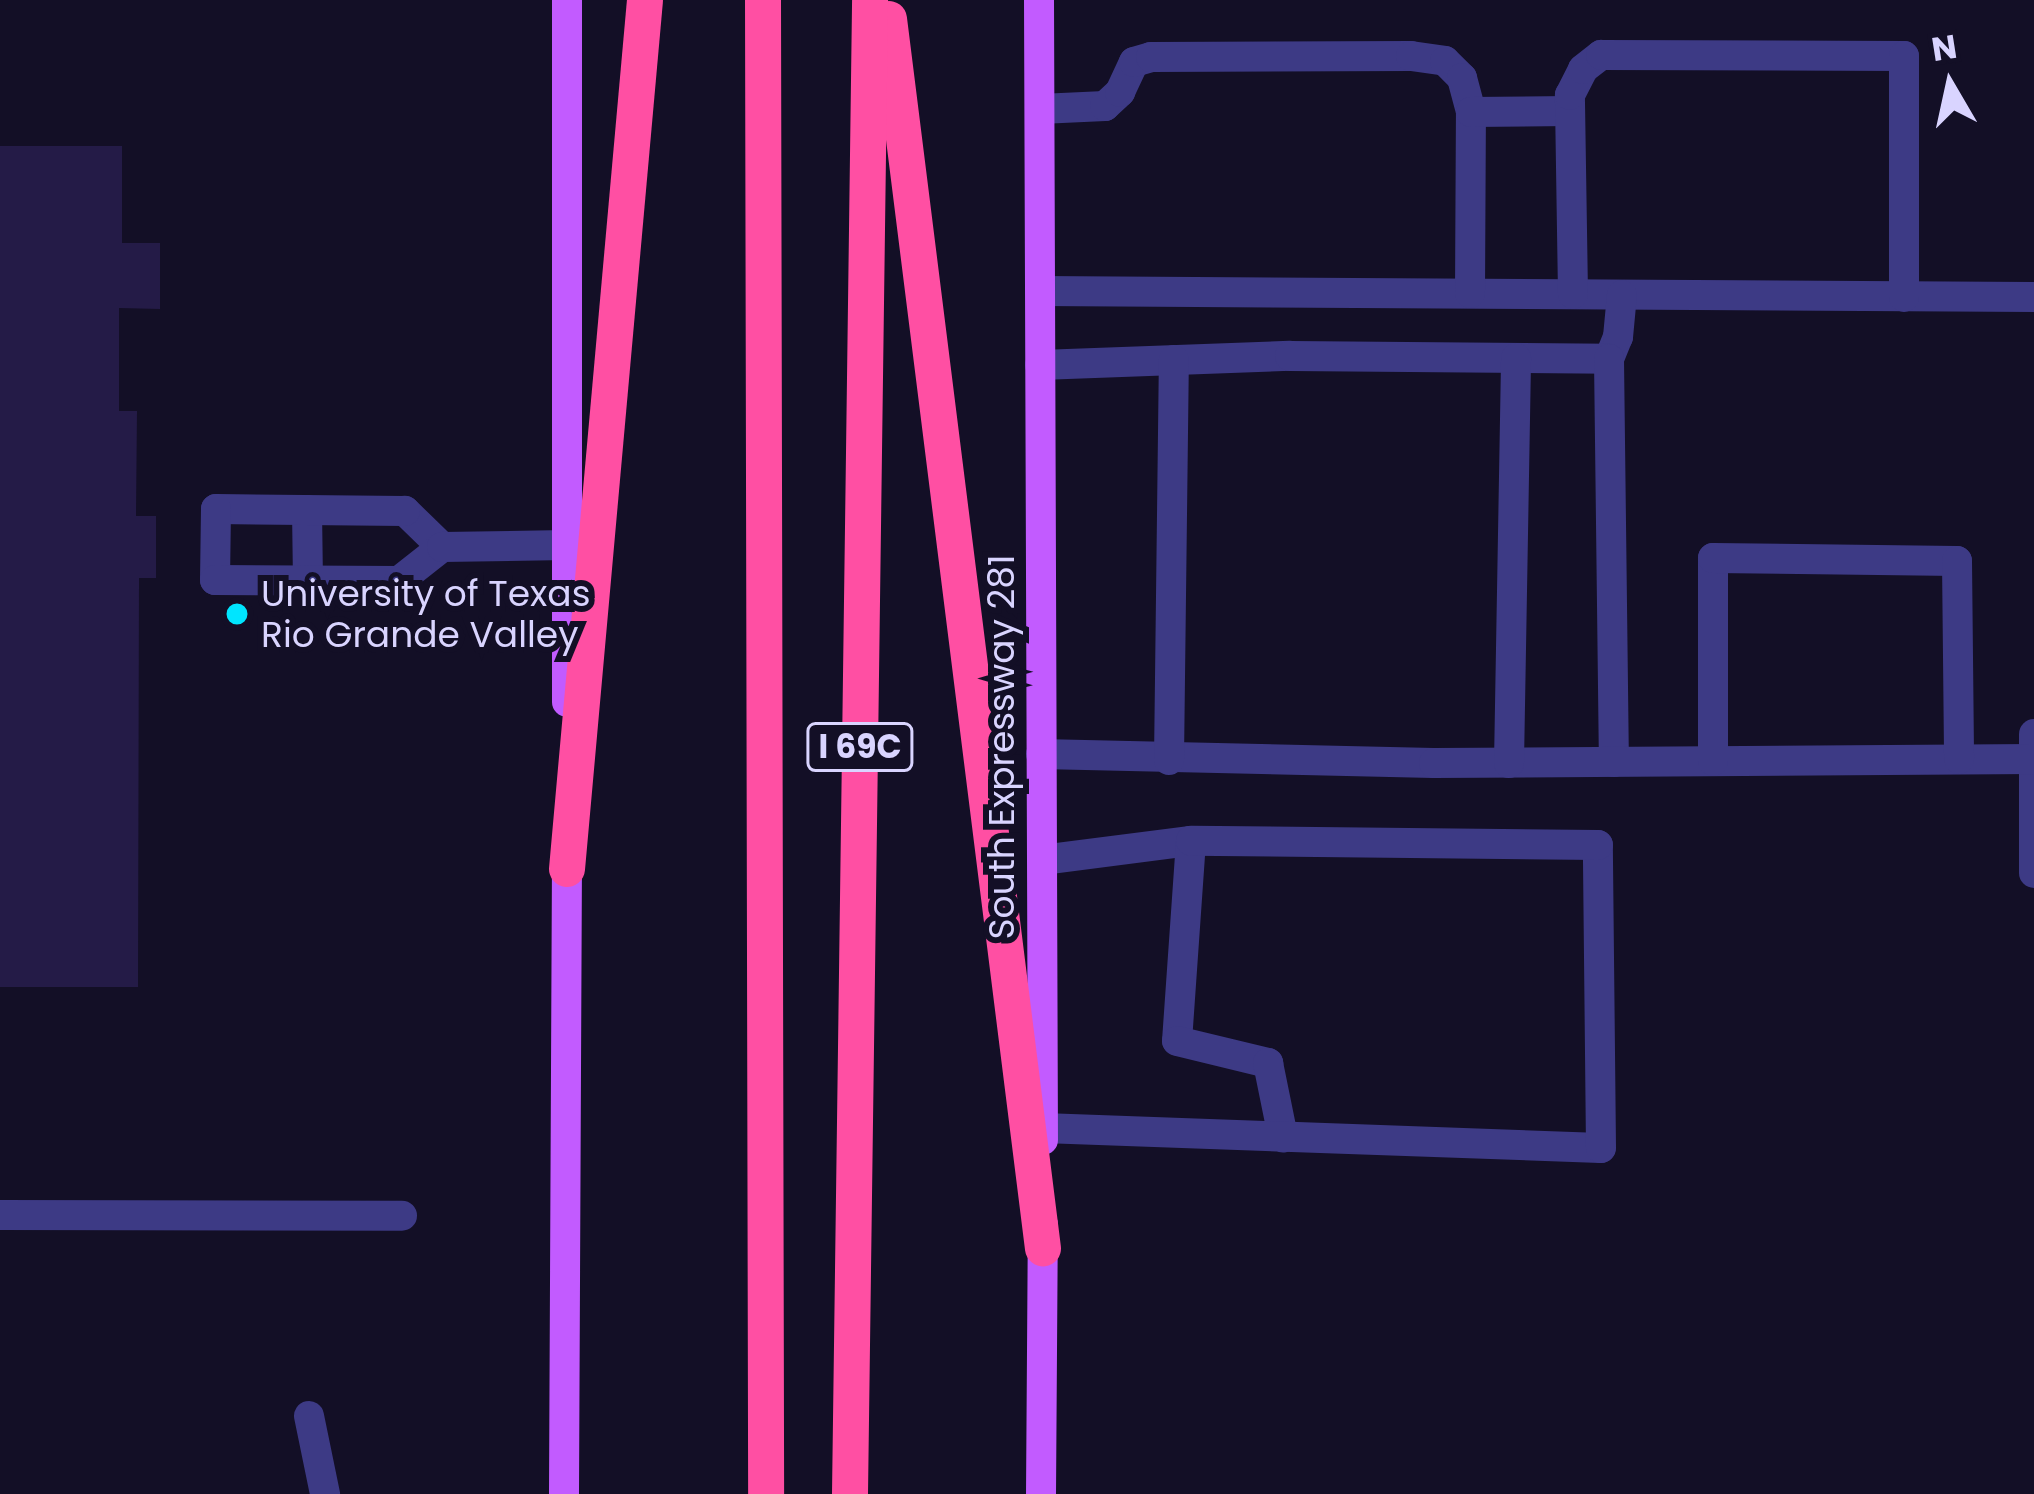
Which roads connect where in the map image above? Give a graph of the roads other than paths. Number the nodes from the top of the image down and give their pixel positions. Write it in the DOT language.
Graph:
graph roads {
  1 [pos="567,0"];
  2 [pos="644,0"];
  3 [pos="763,0"];
  4 [pos="871,0"];
  5 [pos="887,0"];
  6 [pos="1039,0"];
  7 [pos="1040,109"];
  8 [pos="1570,111"];
  9 [pos="1471,112"];
  10 [pos="1040,291"];
  11 [pos="1470,293"];
  12 [pos="1573,294"];
  13 [pos="1622,295"];
  14 [pos="1904,297"];
  15 [pos="2034,297"];
  16 [pos="1516,358"];
  17 [pos="1610,359"];
  18 [pos="1174,360"];
  19 [pos="1040,365"];
  20 [pos="307,510"];
  21 [pos="567,545"];
  22 [pos="442,547"];
  23 [pos="308,581"];
  24 [pos="2034,734"];
  25 [pos="1041,754"];
  26 [pos="2034,759"];
  27 [pos="1169,760"];
  28 [pos="1959,760"];
  29 [pos="1713,761"];
  30 [pos="1614,762"];
  31 [pos="1509,763"];
  32 [pos="1191,841"];
  33 [pos="1042,860"];
  34 [pos="568,869"];
  35 [pos="2034,873"];
  36 [pos="1043,1128"];
  37 [pos="1283,1137"];
  38 [pos="0,1215"];
  39 [pos="402,1216"];
  40 [pos="1043,1248"];
  41 [pos="309,1416"];
  42 [pos="325,1494"];
  43 [pos="564,1494"];
  44 [pos="766,1494"];
  45 [pos="850,1494"];
  46 [pos="1041,1494"];
  1 -- 21 [label="main road"];
  2 -- 34 [label="highway"];
  3 -- 44 [label="highway, I 69C"];
  4 -- 45 [label="highway, I 69C"];
  5 -- 40 [label="highway"];
  6 -- 7 [label="main road, South Expressway 281"];
  7 -- 9 [label="street"];
  7 -- 10 [label="main road, South Expressway 281"];
  8 -- 9 [label="street"];
  8 -- 12 [label="street"];
  8 -- 14 [label="street"];
  9 -- 11 [label="street"];
  10 -- 11 [label="street"];
  10 -- 19 [label="main road, South Expressway 281"];
  11 -- 12 [label="street"];
  12 -- 13 [label="street"];
  13 -- 14 [label="street"];
  13 -- 17 [label="street"];
  14 -- 15 [label="street"];
  16 -- 17 [label="street"];
  16 -- 18 [label="street"];
  16 -- 31 [label="street"];
  17 -- 30 [label="street"];
  18 -- 19 [label="street"];
  18 -- 27 [label="street"];
  19 -- 25 [label="main road, South Expressway 281"];
  20 -- 22 [label="street"];
  20 -- 23 [label="street"];
  20 -- 23 [label="street"];
  21 -- 22 [label="street"];
  21 -- 34 [label="main road"];
  22 -- 23 [label="street"];
  24 -- 26 [label="street"];
  25 -- 27 [label="street"];
  25 -- 33 [label="main road, South Expressway 281"];
  26 -- 28 [label="street"];
  26 -- 35 [label="street"];
  27 -- 31 [label="street"];
  28 -- 29 [label="street"];
  28 -- 29 [label="street"];
  29 -- 30 [label="street"];
  30 -- 31 [label="street"];
  32 -- 33 [label="street"];
  32 -- 37 [label="street"];
  32 -- 37 [label="street"];
  33 -- 36 [label="main road, South Expressway 281"];
  34 -- 43 [label="main road"];
  36 -- 37 [label="street"];
  36 -- 40 [label="main road, South Expressway 281"];
  38 -- 39 [label="street"];
  40 -- 46 [label="main road, South Expressway 281"];
  41 -- 42 [label="street"];
}
